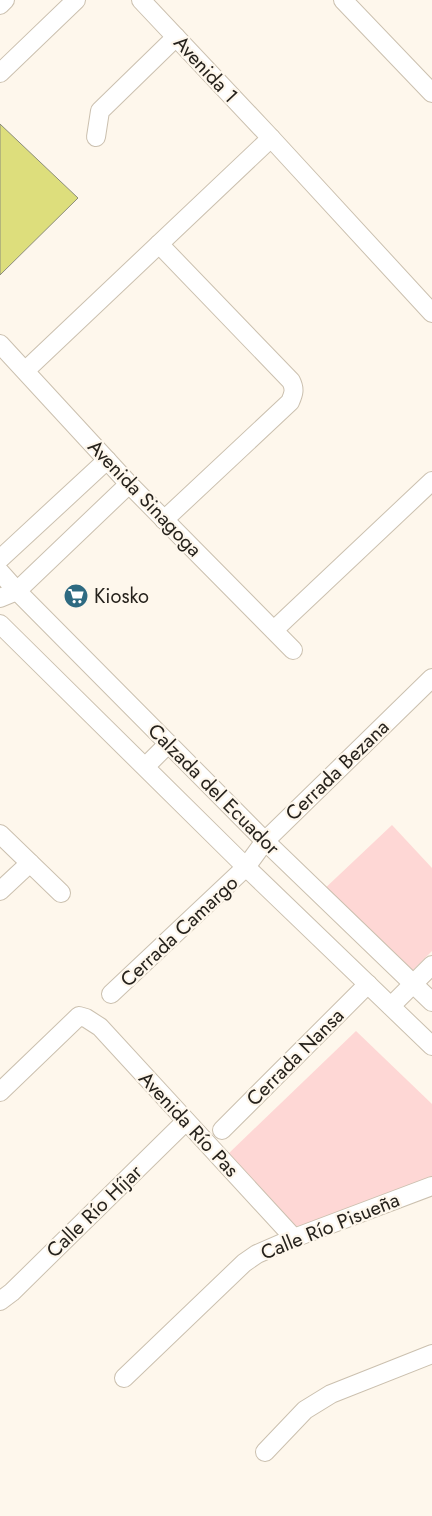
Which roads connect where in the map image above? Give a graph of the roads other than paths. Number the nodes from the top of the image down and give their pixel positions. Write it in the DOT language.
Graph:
graph roads {
  1 [pos="5,0"];
  2 [pos="76,0"];
  3 [pos="141,0"];
  4 [pos="344,0"];
  5 [pos="0,4"];
  6 [pos="176,37"];
  7 [pos="0,73"];
  8 [pos="430,86"];
  9 [pos="96,137"];
  10 [pos="271,138"];
  11 [pos="158,244"];
  12 [pos="432,312"];
  13 [pos="0,344"];
  14 [pos="26,370"];
  15 [pos="107,460"];
  16 [pos="432,481"];
  17 [pos="129,484"];
  18 [pos="164,520"];
  19 [pos="0,559"];
  20 [pos="0,572"];
  21 [pos="17,591"];
  22 [pos="0,598"];
  23 [pos="0,624"];
  24 [pos="274,630"];
  25 [pos="293,650"];
  26 [pos="432,678"];
  27 [pos="168,744"];
  28 [pos="146,766"];
  29 [pos="0,834"];
  30 [pos="265,841"];
  31 [pos="30,863"];
  32 [pos="246,867"];
  33 [pos="0,891"];
  34 [pos="61,893"];
  35 [pos="432,965"];
  36 [pos="368,984"];
  37 [pos="413,984"];
  38 [pos="111,994"];
  39 [pos="432,1002"];
  40 [pos="392,1006"];
  41 [pos="432,1046"];
  42 [pos="0,1092"];
  43 [pos="186,1120"];
  44 [pos="222,1130"];
  45 [pos="432,1186"];
  46 [pos="294,1238"];
  47 [pos="0,1301"];
  48 [pos="432,1354"];
  49 [pos="124,1378"];
  50 [pos="265,1452"];
  1 -- 5 [label="street"];
  2 -- 7 [label="street"];
  3 -- 6 [label="street, Avenida 1"];
  4 -- 8 [label="street"];
  6 -- 9 [label="street"];
  6 -- 10 [label="street, Avenida 1"];
  10 -- 11 [label="street"];
  10 -- 12 [label="street, Avenida 1"];
  11 -- 14 [label="street"];
  11 -- 18 [label="street"];
  13 -- 14 [label="street, Avenida Sinagoga"];
  14 -- 15 [label="street, Avenida Sinagoga"];
  15 -- 17 [label="street, Avenida Sinagoga"];
  15 -- 19 [label="street"];
  16 -- 24 [label="street"];
  17 -- 18 [label="street, Avenida Sinagoga"];
  17 -- 21 [label="street"];
  18 -- 24 [label="street, Avenida Sinagoga"];
  20 -- 21 [label="street, Calzada del Ecuador"];
  21 -- 22 [label="street"];
  21 -- 27 [label="street, Calzada del Ecuador"];
  23 -- 28 [label="street, Calzada del Ecuador"];
  24 -- 25 [label="street, Avenida Sinagoga"];
  26 -- 30 [label="street, Cerrada Bezana"];
  27 -- 28 [label="street"];
  27 -- 30 [label="street, Calzada del Ecuador"];
  28 -- 32 [label="street, Calzada del Ecuador"];
  29 -- 31 [label="street"];
  30 -- 32 [label="street, Cerrada Bezana"];
  30 -- 37 [label="street, Calzada del Ecuador"];
  31 -- 33 [label="street"];
  31 -- 34 [label="street"];
  32 -- 36 [label="street, Calzada del Ecuador"];
  32 -- 38 [label="street, Cerrada Camargo"];
  35 -- 37 [label="street"];
  36 -- 40 [label="street, Calzada del Ecuador"];
  36 -- 44 [label="street, Cerrada Nansa"];
  37 -- 39 [label="street, Calzada del Ecuador"];
  37 -- 40 [label="street"];
  40 -- 41 [label="street, Calzada del Ecuador"];
  42 -- 43 [label="street, Avenida Río Pas"];
  43 -- 46 [label="street, Avenida Río Pas"];
  43 -- 47 [label="street, Calle Río Híjar"];
  45 -- 46 [label="street, Calle Río Pisueña"];
  46 -- 49 [label="street, Calle Río Pisueña"];
  48 -- 50 [label="street"];
}
